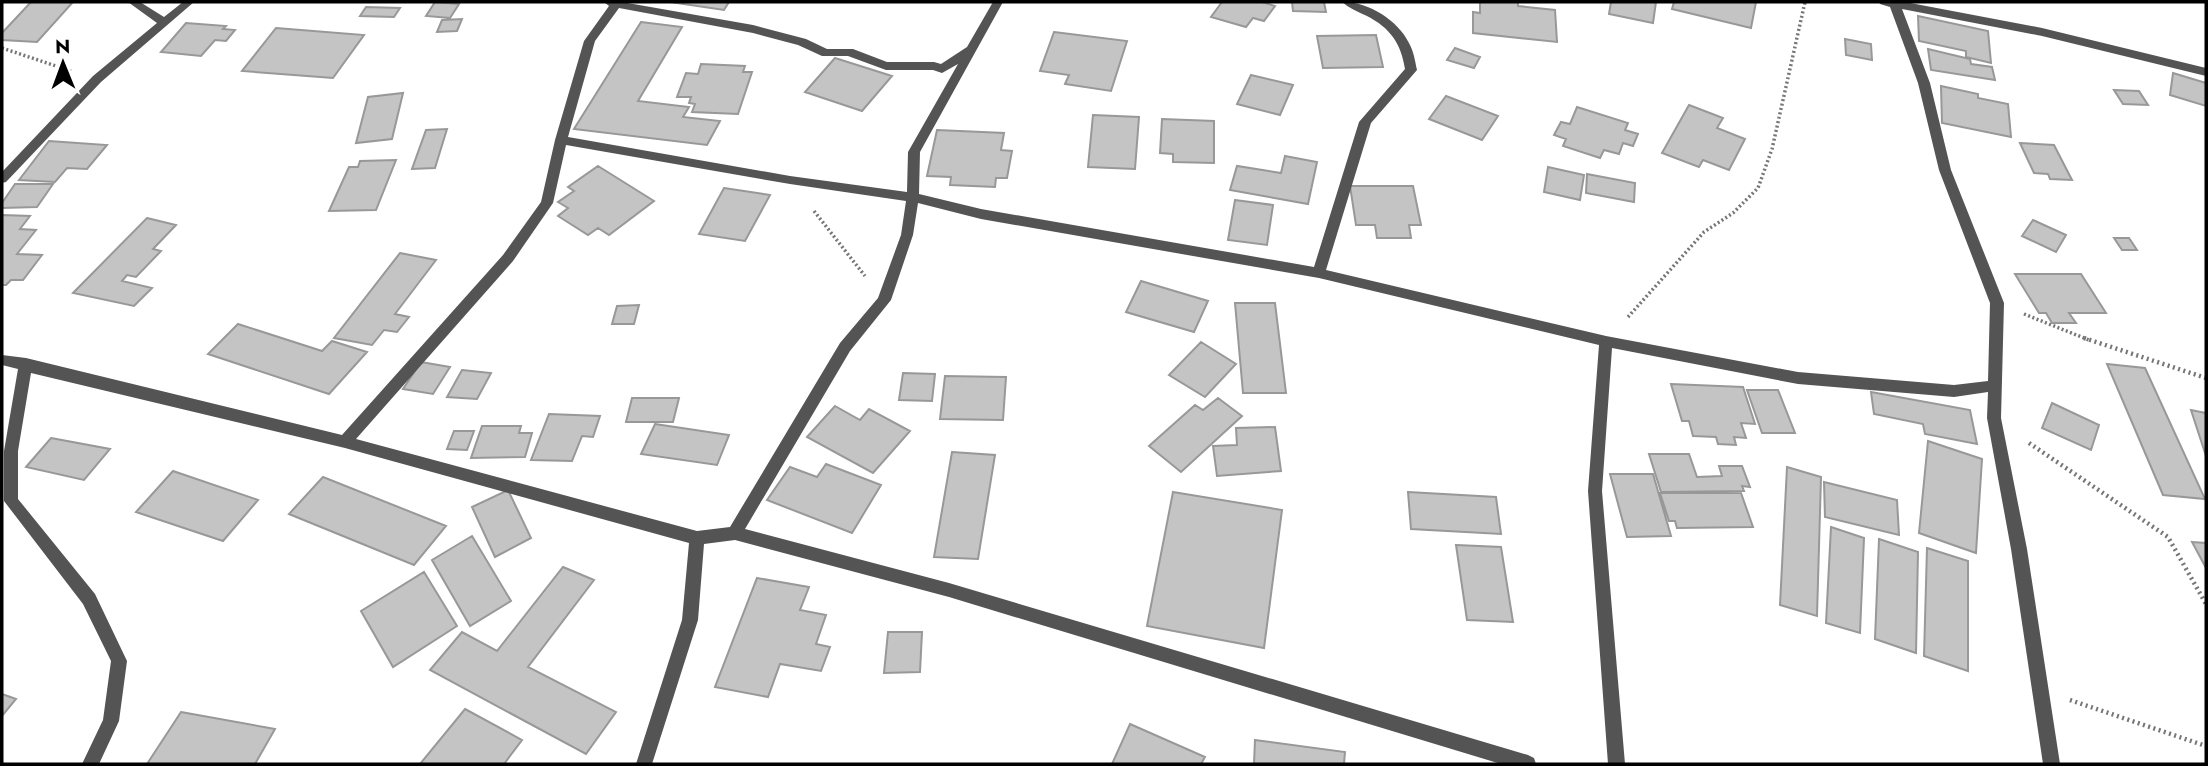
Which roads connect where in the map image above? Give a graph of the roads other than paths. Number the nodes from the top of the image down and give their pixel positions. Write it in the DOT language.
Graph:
graph roads {
  1 [pos="133,2"];
  2 [pos="189,2"];
  3 [pos="998,2"];
  4 [pos="1347,2"];
  5 [pos="613,3"];
  6 [pos="1893,3"];
  7 [pos="163,22"];
  8 [pos="976,46"];
  9 [pos="2206,72"];
  10 [pos="561,141"];
  11 [pos="2,179"];
  12 [pos="913,197"];
  13 [pos="1319,273"];
  14 [pos="1606,341"];
  15 [pos="2,360"];
  16 [pos="26,364"];
  17 [pos="1994,386"];
  18 [pos="345,442"];
  19 [pos="735,533"];
  20 [pos="697,538"];
  21 [pos="90,764"];
  22 [pos="644,764"];
  23 [pos="1528,764"];
  24 [pos="1616,764"];
  25 [pos="2052,764"];
  1 -- 7 [label="street"];
  2 -- 7 [label="street"];
  3 -- 8 [label="street"];
  4 -- 13 [label="street"];
  5 -- 8 [label="street"];
  5 -- 10 [label="street"];
  6 -- 9 [label="street"];
  6 -- 17 [label="street"];
  7 -- 11 [label="street"];
  8 -- 12 [label="street"];
  10 -- 12 [label="street"];
  10 -- 18 [label="street"];
  12 -- 13 [label="street"];
  12 -- 19 [label="street"];
  13 -- 14 [label="street"];
  14 -- 17 [label="street"];
  14 -- 24 [label="street"];
  15 -- 16 [label="street"];
  16 -- 18 [label="street"];
  16 -- 21 [label="street"];
  17 -- 25 [label="street"];
  18 -- 20 [label="street"];
  19 -- 20 [label="street"];
  19 -- 23 [label="street"];
  20 -- 22 [label="street"];
}
